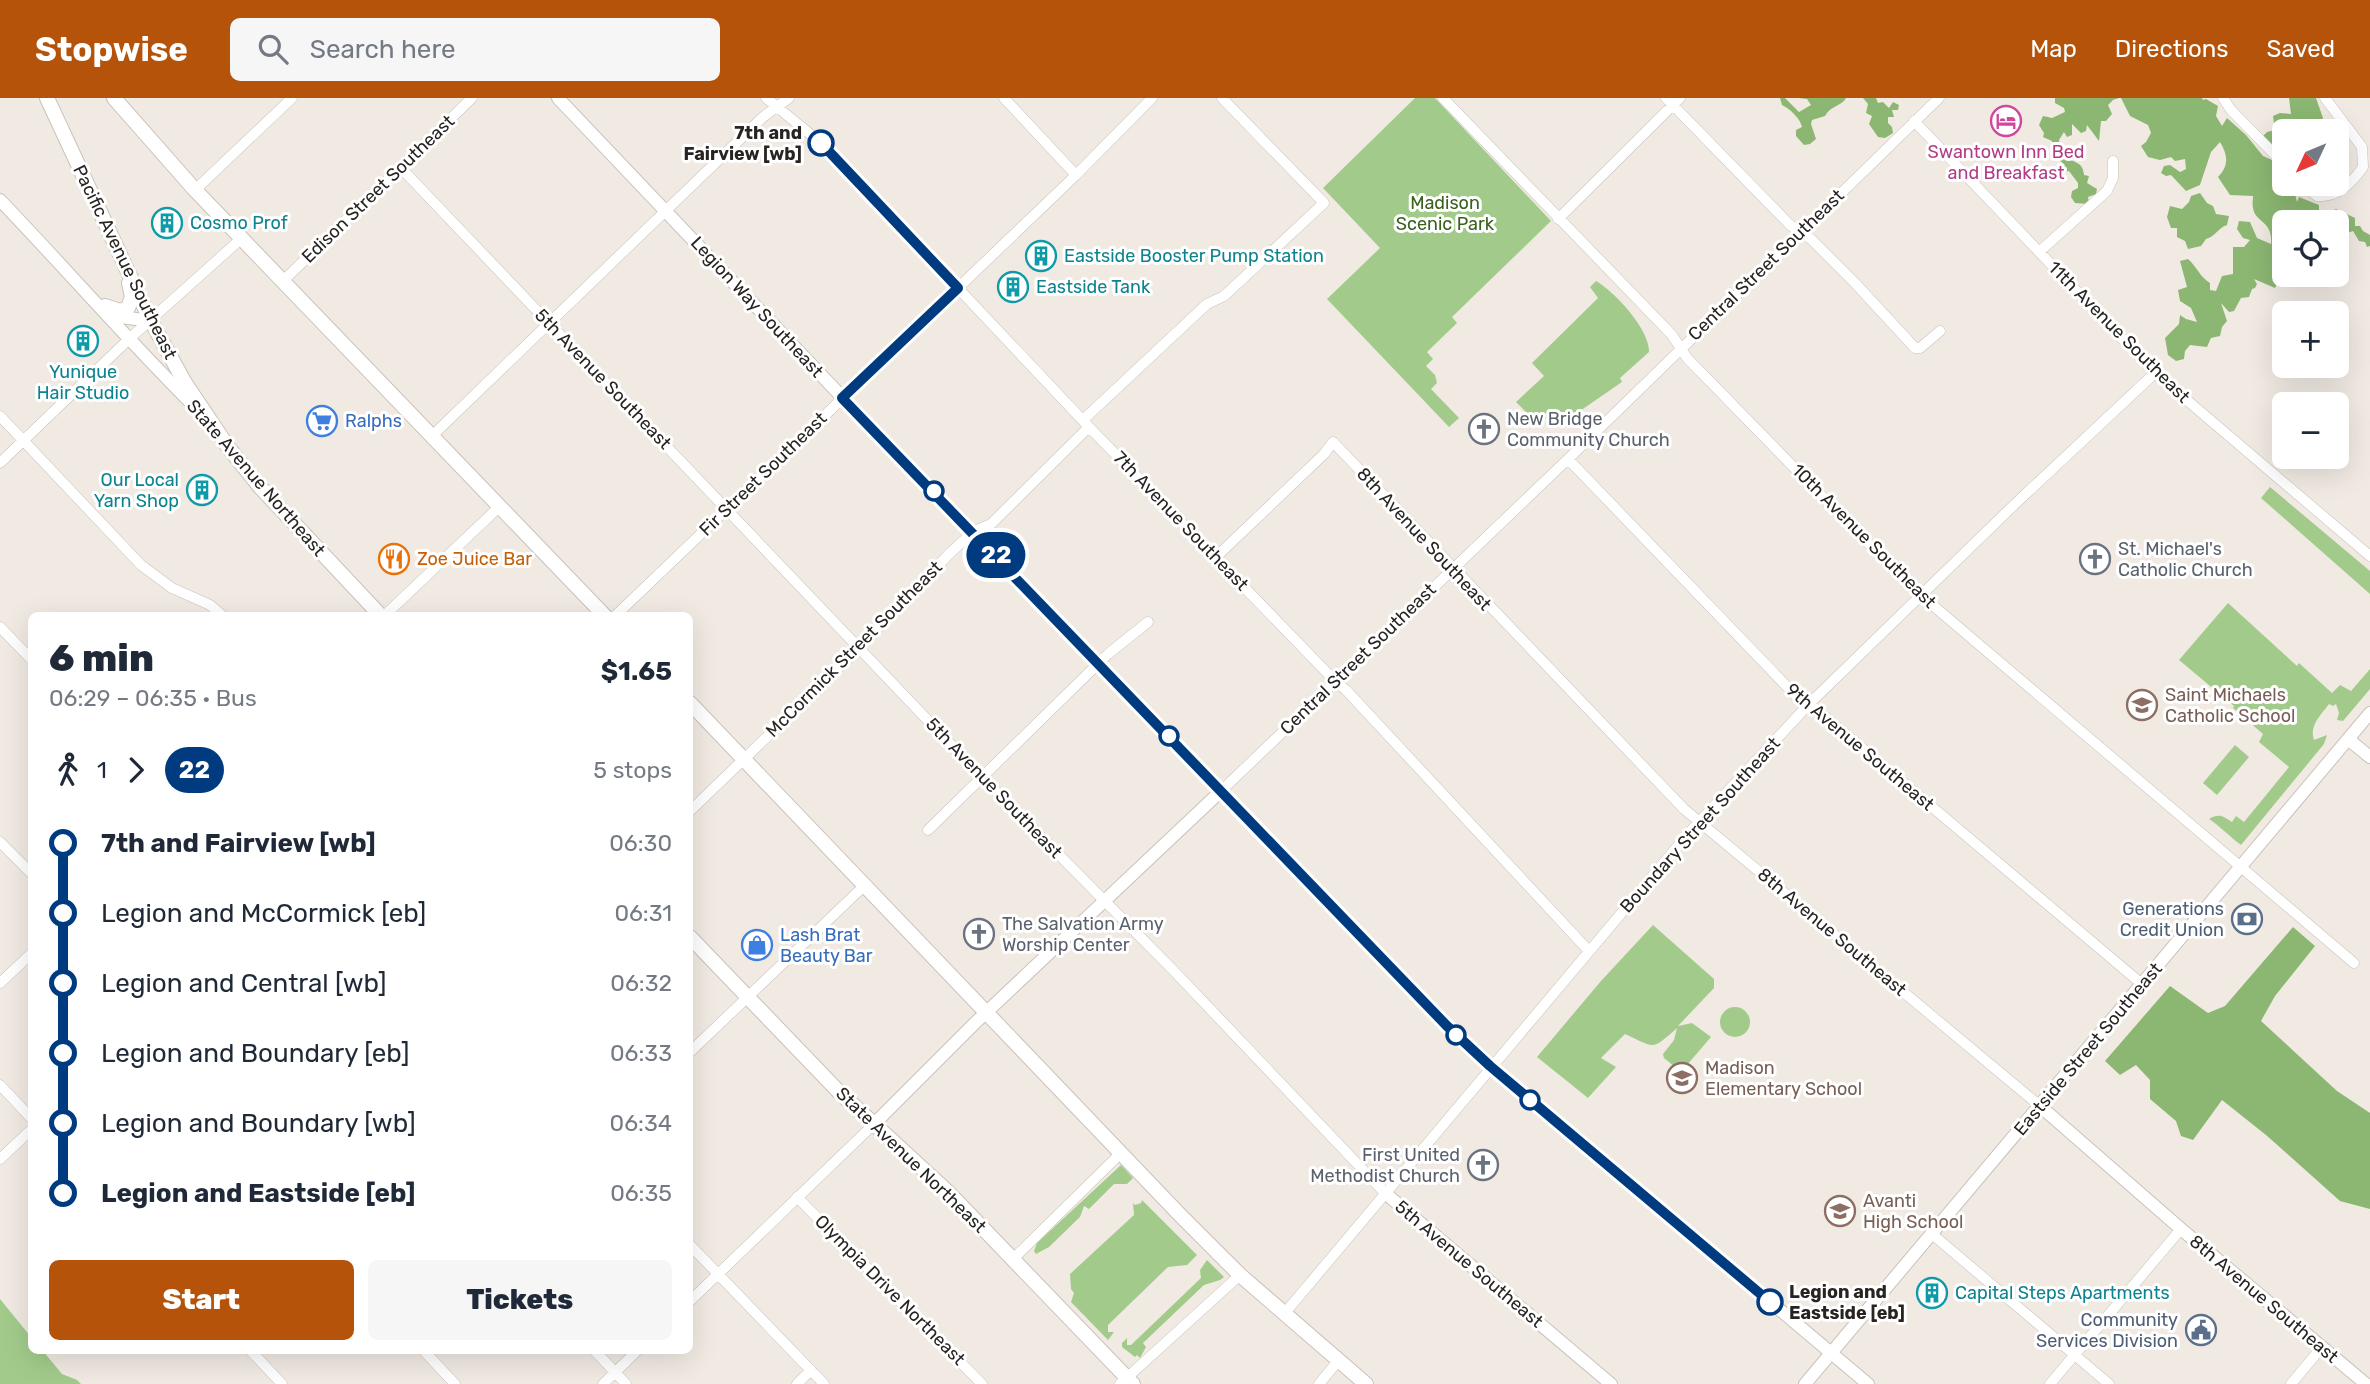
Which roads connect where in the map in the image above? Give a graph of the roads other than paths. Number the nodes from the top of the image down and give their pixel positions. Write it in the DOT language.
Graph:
graph roads {
  1 [pos="47,98"];
  2 [pos="114,98"];
  3 [pos="292,98"];
  4 [pos="472,98"];
  5 [pos="558,98"];
  6 [pos="766,98"];
  7 [pos="789,98"];
  8 [pos="1004,98"];
  9 [pos="1153,98"];
  10 [pos="1222,98"];
  11 [pos="1443,98"];
  12 [pos="1939,98"];
  13 [pos="2223,98"];
  14 [pos="2325,98"];
  15 [pos="1673,100"];
  16 [pos="777,107"];
  17 [pos="2341,119"];
  18 [pos="1914,121"];
  19 [pos="2349,130"];
  20 [pos="2272,152"];
  21 [pos="2113,161"];
  22 [pos="401,168"];
  23 [pos="1076,176"];
  24 [pos="2349,182"];
  25 [pos="195,190"];
  26 [pos="0,200"];
  27 [pos="666,211"];
  28 [pos="1558,219"];
  29 [pos="1798,233"];
  30 [pos="242,238"];
  31 [pos="45,247"];
  32 [pos="2039,252"];
  33 [pos="120,255"];
  34 [pos="284,280"];
  35 [pos="958,288"];
  36 [pos="105,306"];
  37 [pos="151,321"];
  38 [pos="550,324"];
  39 [pos="1940,331"];
  40 [pos="129,340"];
  41 [pos="1680,349"];
  42 [pos="2155,373"];
  43 [pos="842,398"];
  44 [pos="0,416"];
  45 [pos="210,422"];
  46 [pos="1087,423"];
  47 [pos="433,435"];
  48 [pos="23,440"];
  49 [pos="1568,459"];
  50 [pos="0,463"];
  51 [pos="500,506"];
  52 [pos="727,509"];
  53 [pos="974,531"];
  54 [pos="2370,556"];
  55 [pos="1216,557"];
  56 [pos="1452,569"];
  57 [pos="1922,596"];
  58 [pos="218,612"];
  59 [pos="379,612"];
  60 [pos="387,612"];
  61 [pos="601,612"];
  62 [pos="619,612"];
  63 [pos="1148,622"];
  64 [pos="0,628"];
  65 [pos="860,647"];
  66 [pos="28,656"];
  67 [pos="1099,663"];
  68 [pos="1335,681"];
  69 [pos="1809,705"];
  70 [pos="693,706"];
  71 [pos="2370,713"];
  72 [pos="2348,739"];
  73 [pos="2370,757"];
  74 [pos="743,759"];
  75 [pos="981,776"];
  76 [pos="1221,791"];
  77 [pos="693,808"];
  78 [pos="1699,822"];
  79 [pos="928,830"];
  80 [pos="0,842"];
  81 [pos="2241,867"];
  82 [pos="28,870"];
  83 [pos="865,885"];
  84 [pos="1104,901"];
  85 [pos="693,940"];
  86 [pos="1588,950"];
  87 [pos="28,957"];
  88 [pos="2354,963"];
  89 [pos="0,983"];
  90 [pos="2143,985"];
  91 [pos="747,997"];
  92 [pos="987,1013"];
  93 [pos="693,1049"];
  94 [pos="1490,1066"];
  95 [pos="0,1085"];
  96 [pos="2040,1106"];
  97 [pos="28,1115"];
  98 [pos="874,1124"];
  99 [pos="28,1133"];
  100 [pos="1121,1153"];
  101 [pos="0,1159"];
  102 [pos="1385,1193"];
  103 [pos="797,1197"];
  104 [pos="2181,1229"];
  105 [pos="1933,1234"];
  106 [pos="693,1248"];
  107 [pos="1013,1259"];
  108 [pos="717,1274"];
  109 [pos="1240,1275"];
  110 [pos="693,1298"];
  111 [pos="1284,1314"];
  112 [pos="2322,1347"];
  113 [pos="1831,1353"];
  114 [pos="254,1354"];
  115 [pos="427,1354"];
  116 [pos="598,1354"];
  117 [pos="634,1354"];
  118 [pos="2074,1355"];
  119 [pos="1338,1361"];
  120 [pos="811,1370"];
  121 [pos="615,1372"];
  122 [pos="1127,1382"];
  123 [pos="282,1384"];
  124 [pos="455,1384"];
  125 [pos="603,1384"];
  126 [pos="626,1384"];
  127 [pos="797,1384"];
  128 [pos="824,1384"];
  129 [pos="982,1384"];
  130 [pos="1319,1384"];
  131 [pos="1366,1384"];
  132 [pos="1611,1384"];
  133 [pos="1805,1384"];
  134 [pos="1868,1384"];
  135 [pos="2050,1384"];
  136 [pos="2109,1384"];
  137 [pos="2291,1384"];
  138 [pos="2366,1384"];
  1 -- 33 [label="main road, Pacific Avenue Southeast"];
  2 -- 25 [label="main road"];
  3 -- 25 [label="street"];
  4 -- 22 [label="street, Edison Street Southeast"];
  5 -- 27 [label="street, Legion Way Southeast"];
  6 -- 16 [label="street, 7th Avenue Southeast"];
  7 -- 16 [label="street"];
  8 -- 23 [label="street"];
  9 -- 23 [label="street, Fir Street Southeast"];
  10 -- 46 [label="street, McCormick Street Southeast"];
  11 -- 28 [label="street, 10th Avenue Southeast"];
  12 -- 18 [label="street, Central Street Southeast"];
  13 -- 20 [label="street"];
  14 -- 17 [label="street"];
  15 -- 28 [label="street"];
  15 -- 29 [label="street"];
  16 -- 27 [label="street"];
  16 -- 35 [label="street, 7th Avenue Southeast"];
  18 -- 29 [label="street, Central Street Southeast"];
  18 -- 32 [label="street, 11th Avenue Southeast"];
  19 -- 24 [label="street"];
  21 -- 32 [label="street"];
  22 -- 34 [label="street, Edison Street Southeast"];
  22 -- 38 [label="street, 5th Avenue Southeast"];
  23 -- 35 [label="street, Fir Street Southeast"];
  25 -- 30 [label="main road"];
  26 -- 31 [label="street, State Avenue Northeast"];
  27 -- 38 [label="street"];
  27 -- 43 [label="street, Legion Way Southeast"];
  28 -- 41 [label="street, 10th Avenue Southeast"];
  29 -- 39 [label="street"];
  29 -- 41 [label="street, Central Street Southeast"];
  30 -- 34 [label="main road"];
  30 -- 37 [label="street"];
  31 -- 36 [label="street, State Avenue Northeast"];
  31 -- 40 [label="street, State Avenue Northeast"];
  32 -- 42 [label="street, 11th Avenue Southeast"];
  33 -- 36 [label="main road"];
  33 -- 37 [label="main road, Pacific Avenue Southeast"];
  34 -- 47 [label="main road"];
  35 -- 43 [label="street, Fir Street Southeast"];
  35 -- 46 [label="street, 7th Avenue Southeast"];
  36 -- 37 [label="street"];
  37 -- 40 [label="street"];
  37 -- 45 [label="main road, Pacific Avenue Southeast"];
  38 -- 47 [label="street"];
  38 -- 52 [label="street, 5th Avenue Southeast"];
  40 -- 45 [label="street, State Avenue Northeast"];
  40 -- 48 [label="street"];
  41 -- 49 [label="street, Central Street Southeast"];
  41 -- 57 [label="street, 10th Avenue Southeast"];
  42 -- 54 [label="street, 11th Avenue Southeast"];
  42 -- 57 [label="street, Boundary Street Southeast"];
  43 -- 52 [label="street, Fir Street Southeast"];
  43 -- 53 [label="street, Legion Way Southeast"];
  44 -- 48 [label="street"];
  45 -- 59 [label="main road, State Avenue Northeast"];
  46 -- 53 [label="street, McCormick Street Southeast"];
  46 -- 55 [label="street, 7th Avenue Southeast"];
  47 -- 51 [label="main road"];
  48 -- 50 [label="street"];
  48 -- 58 [label="street"];
  49 -- 56 [label="street, Central Street Southeast"];
  49 -- 69 [label="street, 9th Avenue Southeast"];
  51 -- 60 [label="street"];
  51 -- 61 [label="main road"];
  52 -- 62 [label="street, Fir Street Southeast"];
  52 -- 65 [label="street, 5th Avenue Southeast"];
  53 -- 65 [label="street, McCormick Street Southeast"];
  53 -- 67 [label="street, Legion Way Southeast"];
  55 -- 56 [label="street, 8th Avenue Southeast"];
  55 -- 68 [label="street, 7th Avenue Southeast"];
  56 -- 68 [label="street, Central Street Southeast"];
  56 -- 78 [label="street, 8th Avenue Southeast"];
  57 -- 69 [label="street, Boundary Street Southeast"];
  57 -- 81 [label="street, 10th Avenue Southeast"];
  63 -- 67 [label="street"];
  64 -- 66 [label="street"];
  65 -- 74 [label="street, McCormick Street Southeast"];
  65 -- 75 [label="street, 5th Avenue Southeast"];
  67 -- 75 [label="street"];
  67 -- 76 [label="street, Legion Way Southeast"];
  68 -- 76 [label="street, Central Street Southeast"];
  68 -- 86 [label="street, 7th Avenue Southeast"];
  69 -- 78 [label="street, Boundary Street Southeast"];
  69 -- 90 [label="street, 9th Avenue Southeast"];
  70 -- 74 [label="main road"];
  71 -- 72 [label="street, Eastside Street Southeast"];
  72 -- 73 [label="street"];
  72 -- 81 [label="street, Eastside Street Southeast"];
  74 -- 77 [label="street, McCormick Street Southeast"];
  74 -- 83 [label="main road"];
  75 -- 79 [label="street"];
  75 -- 84 [label="street, 5th Avenue Southeast"];
  76 -- 84 [label="street, Central Street Southeast"];
  76 -- 94 [label="street, Legion Way Southeast"];
  78 -- 86 [label="street, Boundary Street Southeast"];
  78 -- 96 [label="street, 8th Avenue Southeast"];
  80 -- 82 [label="street"];
  81 -- 88 [label="street, 10th Avenue Southeast"];
  81 -- 90 [label="street, Eastside Street Southeast"];
  83 -- 91 [label="street"];
  83 -- 92 [label="main road"];
  84 -- 92 [label="street, Central Street Southeast"];
  84 -- 102 [label="street, 5th Avenue Southeast"];
  85 -- 91 [label="main road, State Avenue Northeast"];
  86 -- 94 [label="street, Boundary Street Southeast"];
  87 -- 89 [label="street"];
  90 -- 96 [label="street, Eastside Street Southeast"];
  91 -- 93 [label="street"];
  91 -- 98 [label="main road, State Avenue Northeast"];
  92 -- 98 [label="street, Central Street Southeast"];
  92 -- 100 [label="main road"];
  94 -- 102 [label="street, Boundary Street Southeast"];
  94 -- 113 [label="street, Legion Way Southeast"];
  95 -- 97 [label="street"];
  96 -- 104 [label="street, 8th Avenue Southeast"];
  96 -- 105 [label="street, Eastside Street Southeast"];
  98 -- 103 [label="street"];
  98 -- 107 [label="main road, State Avenue Northeast"];
  99 -- 101 [label="street"];
  100 -- 107 [label="street"];
  100 -- 109 [label="main road"];
  102 -- 111 [label="street, Boundary Street Southeast"];
  102 -- 132 [label="street, 5th Avenue Southeast"];
  103 -- 108 [label="street"];
  103 -- 129 [label="street, Olympia Drive Northeast"];
  104 -- 112 [label="street, 8th Avenue Southeast"];
  104 -- 118 [label="street"];
  105 -- 113 [label="street, Eastside Street Southeast"];
  105 -- 118 [label="street"];
  106 -- 108 [label="street"];
  107 -- 122 [label="main road, State Avenue Northeast"];
  108 -- 110 [label="street"];
  108 -- 120 [label="street"];
  109 -- 111 [label="main road"];
  109 -- 122 [label="street"];
  111 -- 119 [label="main road"];
  112 -- 137 [label="street"];
  112 -- 138 [label="street, 8th Avenue Southeast"];
  113 -- 133 [label="street, Eastside Street Southeast"];
  113 -- 134 [label="street, Legion Way Southeast"];
  114 -- 123 [label="street"];
  115 -- 124 [label="street"];
  116 -- 121 [label="street"];
  117 -- 121 [label="street"];
  118 -- 135 [label="street"];
  118 -- 136 [label="street"];
  119 -- 130 [label="street"];
  119 -- 131 [label="main road"];
  120 -- 127 [label="street"];
  120 -- 128 [label="street"];
  121 -- 125 [label="street"];
  121 -- 126 [label="street"];
}
